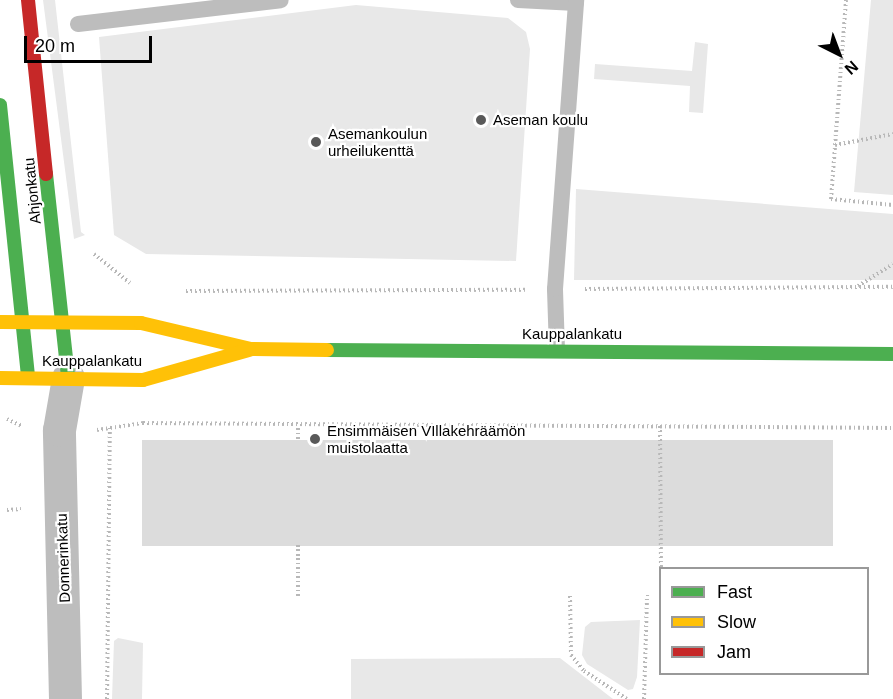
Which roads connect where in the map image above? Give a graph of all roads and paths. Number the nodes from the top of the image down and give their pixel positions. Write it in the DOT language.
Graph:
graph roads {
  1 [pos="28,0"];
  2 [pos="281,0"];
  3 [pos="518,0"];
  4 [pos="846,0"];
  5 [pos="576,2"];
  6 [pos="78,24"];
  7 [pos="0,105"];
  8 [pos="893,134"];
  9 [pos="835,145"];
  10 [pos="893,205"];
  11 [pos="55,256"];
  12 [pos="893,264"];
  13 [pos="133,285"];
  14 [pos="857,287"];
  15 [pos="893,287"];
  16 [pos="555,289"];
  17 [pos="177,291"];
  18 [pos="0,322"];
  19 [pos="22,322"];
  20 [pos="62,322"];
  21 [pos="251,349"];
  22 [pos="557,350"];
  23 [pos="893,354"];
  24 [pos="14,378"];
  25 [pos="68,378"];
  26 [pos="60,423"];
  27 [pos="298,425"];
  28 [pos="660,426"];
  29 [pos="110,428"];
  30 [pos="893,428"];
  31 [pos="298,439"];
  32 [pos="27,509"];
  33 [pos="7,510"];
  34 [pos="298,545"];
  35 [pos="661,567"];
  36 [pos="647,595"];
  37 [pos="298,596"];
  38 [pos="570,596"];
  39 [pos="65,699"];
  40 [pos="107,699"];
  41 [pos="627,699"];
  42 [pos="644,699"];
  1 -- 11 [label="main road, Ahjonkatu"];
  2 -- 6 [label="lane"];
  3 -- 5 [label="lane"];
  4 -- 9 [label="path"];
  5 -- 16 [label="lane"];
  7 -- 19 [label="main road, Ahjonkatu"];
  8 -- 9 [label="path"];
  9 -- 10 [label="path"];
  11 -- 13 [label="path"];
  11 -- 20 [label="main road, Ahjonkatu"];
  12 -- 14 [label="path"];
  14 -- 15 [label="path"];
  14 -- 16 [label="path"];
  16 -- 17 [label="path"];
  16 -- 22 [label="lane"];
  18 -- 19 [label="main road, Kauppalankatu"];
  19 -- 20 [label="main road, Kauppalankatu"];
  19 -- 24 [label="main road, Ahjonkatu"];
  20 -- 21 [label="main road, Kauppalankatu"];
  20 -- 25 [label="main road, Ahjonkatu"];
  21 -- 22 [label="main road, Kauppalankatu"];
  21 -- 25 [label="main road, Kauppalankatu"];
  22 -- 23 [label="main road, Kauppalankatu"];
  24 -- 25 [label="main road, Kauppalankatu"];
  24 -- 26 [label="street"];
  25 -- 26 [label="street, Donnerinkatu"];
  26 -- 29 [label="path"];
  26 -- 39 [label="street, Donnerinkatu"];
  27 -- 28 [label="path"];
  27 -- 29 [label="path"];
  27 -- 31 [label="path"];
  28 -- 30 [label="path"];
  28 -- 35 [label="path"];
  29 -- 40 [label="path"];
  32 -- 33 [label="path"];
  34 -- 37 [label="path"];
  36 -- 42 [label="path"];
  38 -- 41 [label="path"];
}
